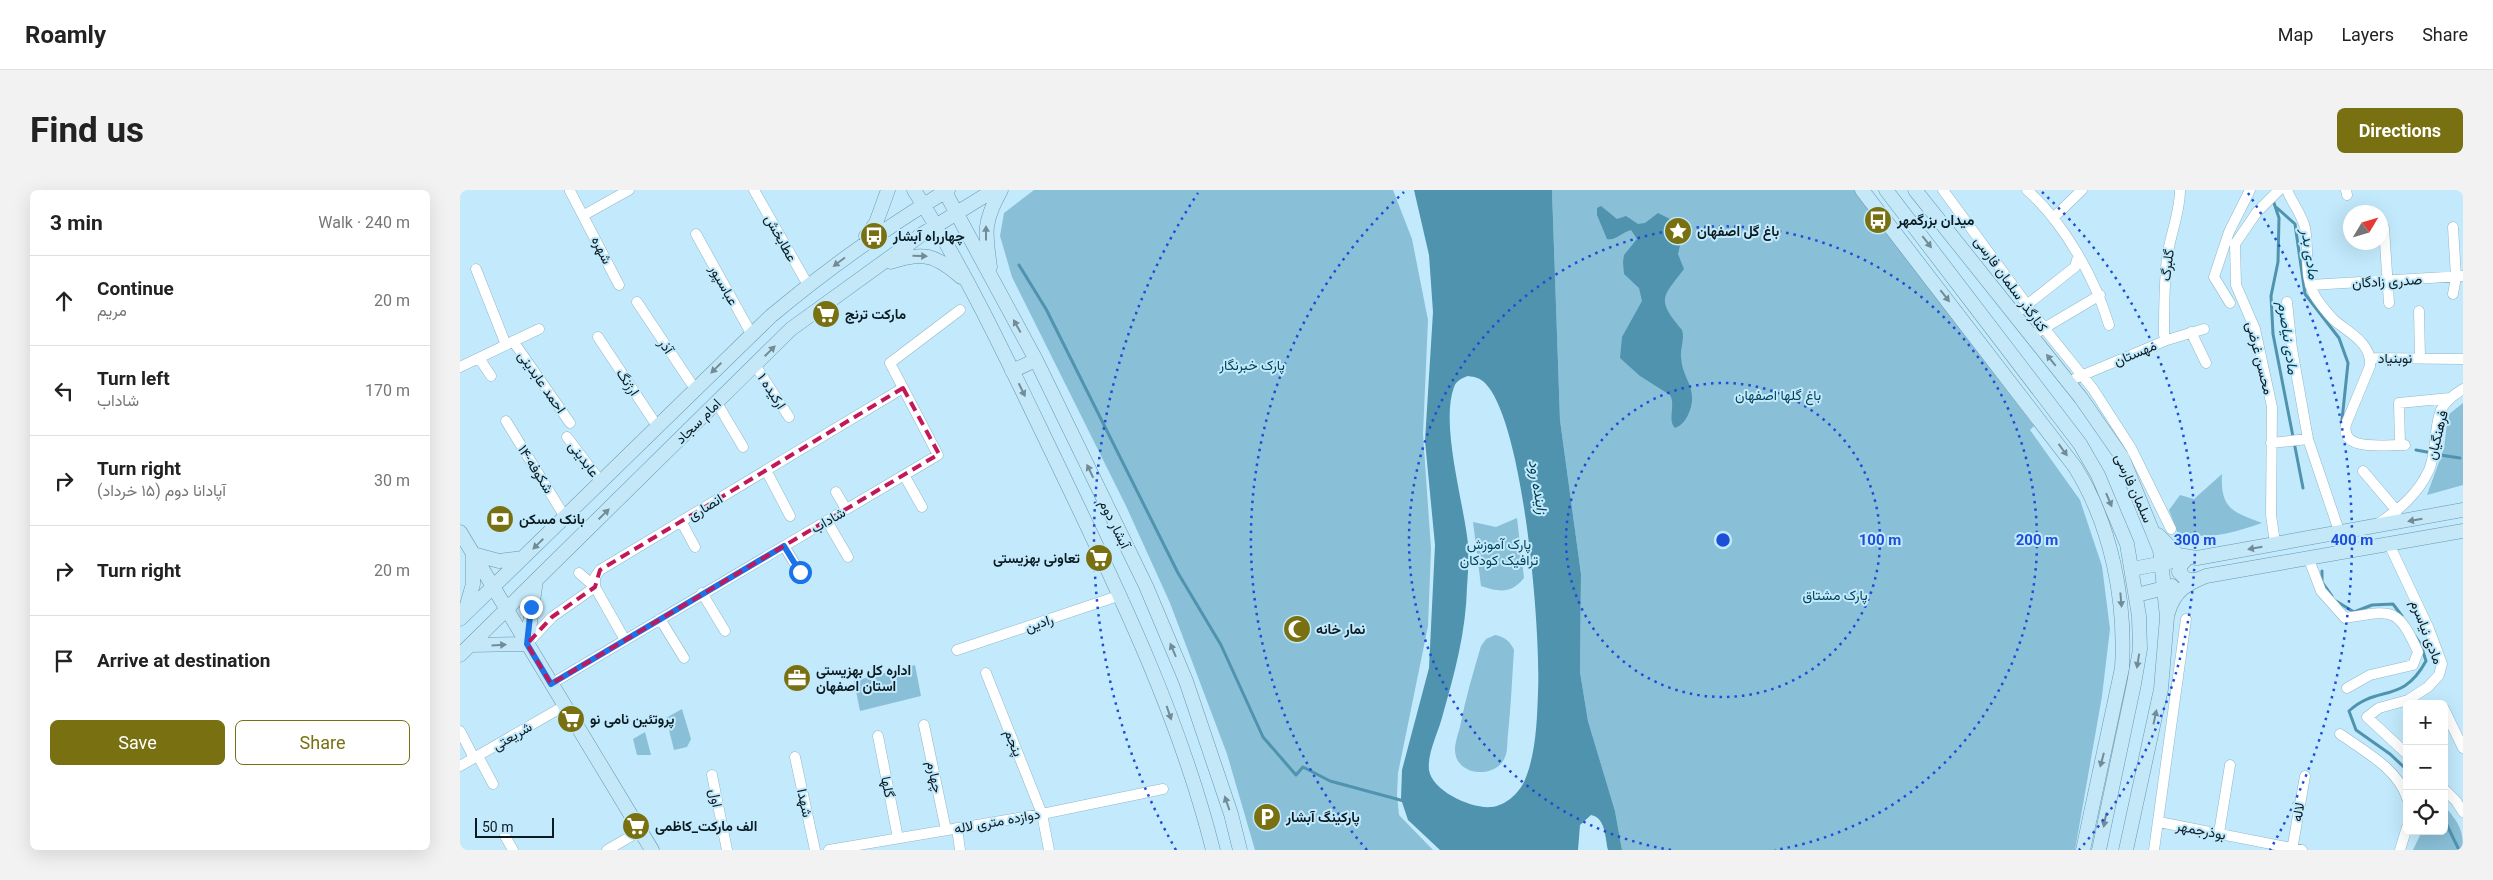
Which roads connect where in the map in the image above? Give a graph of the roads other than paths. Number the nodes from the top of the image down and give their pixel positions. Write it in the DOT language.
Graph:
graph roads {
  1 [pos="570,190"];
  2 [pos="629,190"];
  3 [pos="754,190"];
  4 [pos="888,190"];
  5 [pos="914,190"];
  6 [pos="994,190"];
  7 [pos="1001,190"];
  8 [pos="1862,190"];
  9 [pos="1886,190"];
  10 [pos="1915,190"];
  11 [pos="1943,190"];
  12 [pos="2026,190"];
  13 [pos="2082,190"];
  14 [pos="2180,190"];
  15 [pos="2250,190"];
  16 [pos="2278,190"];
  17 [pos="2286,190"];
  18 [pos="945,191"];
  19 [pos="923,205"];
  20 [pos="957,212"];
  21 [pos="584,215"];
  22 [pos="2053,218"];
  23 [pos="935,226"];
  24 [pos="2453,227"];
  25 [pos="696,234"];
  26 [pos="856,250"];
  27 [pos="2385,250"];
  28 [pos="2078,257"];
  29 [pos="476,269"];
  30 [pos="873,269"];
  31 [pos="2459,276"];
  32 [pos="992,278"];
  33 [pos="2387,280"];
  34 [pos="970,284"];
  35 [pos="619,285"];
  36 [pos="808,285"];
  37 [pos="2310,285"];
  38 [pos="2453,294"];
  39 [pos="2100,295"];
  40 [pos="637,302"];
  41 [pos="2287,302"];
  42 [pos="2230,303"];
  43 [pos="2388,304"];
  44 [pos="2027,305"];
  45 [pos="960,310"];
  46 [pos="2419,311"];
  47 [pos="2014,315"];
  48 [pos="2109,325"];
  49 [pos="2044,328"];
  50 [pos="539,329"];
  51 [pos="2204,329"];
  52 [pos="2192,332"];
  53 [pos="752,335"];
  54 [pos="2031,336"];
  55 [pos="598,337"];
  56 [pos="2167,340"];
  57 [pos="510,343"];
  58 [pos="479,358"];
  59 [pos="2371,358"];
  60 [pos="2420,358"];
  61 [pos="2463,359"];
  62 [pos="1036,360"];
  63 [pos="2206,363"];
  64 [pos="755,365"];
  65 [pos="460,367"];
  66 [pos="1012,371"];
  67 [pos="491,376"];
  68 [pos="2082,376"];
  69 [pos="2068,382"];
  70 [pos="904,388"];
  71 [pos="695,389"];
  72 [pos="2463,389"];
  73 [pos="2450,398"];
  74 [pos="2046,400"];
  75 [pos="717,403"];
  76 [pos="2034,411"];
  77 [pos="789,417"];
  78 [pos="506,421"];
  79 [pos="570,423"];
  80 [pos="658,426"];
  81 [pos="567,437"];
  82 [pos="2299,440"];
  83 [pos="2271,443"];
  84 [pos="743,447"];
  85 [pos="766,470"];
  86 [pos="2363,471"];
  87 [pos="904,475"];
  88 [pos="601,482"];
  89 [pos="836,492"];
  90 [pos="922,506"];
  91 [pos="846,509"];
  92 [pos="2463,510"];
  93 [pos="2397,511"];
  94 [pos="790,516"];
  95 [pos="565,517"];
  96 [pos="827,520"];
  97 [pos="2148,520"];
  98 [pos="681,521"];
  99 [pos="2374,527"];
  100 [pos="2171,529"];
  101 [pos="2339,531"];
  102 [pos="2463,531"];
  103 [pos="460,532"];
  104 [pos="2275,543"];
  105 [pos="2390,544"];
  106 [pos="784,546"];
  107 [pos="695,547"];
  108 [pos="474,554"];
  109 [pos="848,557"];
  110 [pos="523,558"];
  111 [pos="2187,558"];
  112 [pos="2308,558"];
  113 [pos="2162,563"];
  114 [pos="2132,569"];
  115 [pos="800,572"];
  116 [pos="579,573"];
  117 [pos="536,580"];
  118 [pos="2196,580"];
  119 [pos="494,587"];
  120 [pos="595,587"];
  121 [pos="2164,588"];
  122 [pos="702,593"];
  123 [pos="1121,595"];
  124 [pos="2137,596"];
  125 [pos="507,609"];
  126 [pos="2167,617"];
  127 [pos="462,618"];
  128 [pos="660,619"];
  129 [pos="2186,619"];
  130 [pos="725,631"];
  131 [pos="625,640"];
  132 [pos="527,644"];
  133 [pos="465,650"];
  134 [pos="957,650"];
  135 [pos="684,658"];
  136 [pos="986,673"];
  137 [pos="551,684"];
  138 [pos="2347,688"];
  139 [pos="564,706"];
  140 [pos="2448,716"];
  141 [pos="924,725"];
  142 [pos="460,731"];
  143 [pos="2340,734"];
  144 [pos="2460,735"];
  145 [pos="878,736"];
  146 [pos="2463,748"];
  147 [pos="2403,750"];
  148 [pos="476,757"];
  149 [pos="795,757"];
  150 [pos="2230,765"];
  151 [pos="460,766"];
  152 [pos="712,775"];
  153 [pos="2305,776"];
  154 [pos="493,784"];
  155 [pos="1163,789"];
  156 [pos="2404,790"];
  157 [pos="2448,792"];
  158 [pos="2460,799"];
  159 [pos="2463,812"];
  160 [pos="1042,814"];
  161 [pos="2159,822"];
  162 [pos="957,828"];
  163 [pos="946,830"];
  164 [pos="640,831"];
  165 [pos="2219,833"];
  166 [pos="2405,835"];
  167 [pos="505,836"];
  168 [pos="898,838"];
  169 [pos="871,846"];
  170 [pos="2295,849"];
  171 [pos="513,850"];
  172 [pos="607,850"];
  173 [pos="652,850"];
  174 [pos="727,850"];
  175 [pos="815,850"];
  176 [pos="829,850"];
  177 [pos="960,850"];
  178 [pos="1049,850"];
  179 [pos="1213,850"];
  180 [pos="1240,850"];
  181 [pos="2083,850"];
  182 [pos="2099,850"];
  183 [pos="2126,850"];
  184 [pos="2154,850"];
  185 [pos="2400,850"];
  1 -- 21 [label="street, شهره"];
  2 -- 21 [label="street"];
  3 -- 36 [label="street, عطابخش"];
  4 -- 26 [label="main road"];
  5 -- 19 [label="main road, آبشار دوم"];
  6 -- 20 [label="main road, امام سجاد"];
  32 -- 7 [label="main road, one-way"];
  8 -- 76 [label="main road, one-way"];
  9 -- 74 [label="main road, سلمان فارسی, one-way"];
  10 -- 47 [label="main road, سلمان فارسی"];
  11 -- 44 [label="street, کنارگذر سلمان فارسی"];
  12 -- 22 [label="street"];
  13 -- 22 [label="street"];
  14 -- 56 [label="street, گلبرگ"];
  15 -- 42 [label="street"];
  16 -- 83 [label="street, محسن غرضی"];
  17 -- 37 [label="street"];
  18 -- 19 [label="main road, امام سجاد"];
  18 -- 20 [label="main road, آبشار دوم"];
  19 -- 23 [label="main road, آبشار دوم"];
  19 -- 26 [label="main road, امام سجاد"];
  20 -- 23 [label="main road, امام سجاد"];
  20 -- 32 [label="main road, آبشار دوم"];
  21 -- 35 [label="street, شهره"];
  22 -- 28 [label="street"];
  23 -- 30 [label="main road, امام سجاد"];
  23 -- 34 [label="main road, آبشار دوم"];
  24 -- 31 [label="street"];
  25 -- 53 [label="street, عباسپور"];
  26 -- 36 [label="main road, امام سجاد, one-way"];
  27 -- 33 [label="street"];
  28 -- 39 [label="street"];
  28 -- 44 [label="street"];
  29 -- 57 [label="street, احمد عابدینی"];
  30 -- 34 [label="main road, one-way"];
  64 -- 30 [label="main road, امام سجاد, one-way"];
  31 -- 33 [label="street, صدری زادگان"];
  31 -- 38 [label="street"];
  62 -- 32 [label="main road, آبشار دوم, one-way"];
  33 -- 37 [label="street, صدری زادگان"];
  33 -- 43 [label="street"];
  34 -- 66 [label="main road, آبشار دوم"];
  36 -- 53 [label="main road, امام سجاد"];
  37 -- 59 [label="street"];
  39 -- 48 [label="street"];
  39 -- 49 [label="street"];
  40 -- 71 [label="street, آذر"];
  41 -- 82 [label="street"];
  44 -- 47 [label="street"];
  44 -- 49 [label="street, کنارگذر سلمان فارسی"];
  45 -- 70 [label="street, شاداب"];
  46 -- 60 [label="street, نوبنیاد"];
  47 -- 54 [label="main road, سلمان فارسی"];
  49 -- 54 [label="street"];
  49 -- 68 [label="street, کنارگذر سلمان فارسی"];
  50 -- 57 [label="street, احمد عابدینی"];
  51 -- 52 [label="street, مهستان"];
  52 -- 56 [label="street, مهستان"];
  52 -- 63 [label="street"];
  53 -- 71 [label="main road, امام سجاد, one-way"];
  69 -- 54 [label="main road, سلمان فارسی, one-way"];
  55 -- 80 [label="street, ارژنگ"];
  56 -- 68 [label="street, مهستان"];
  57 -- 58 [label="street, احمد عابدینی"];
  57 -- 79 [label="street, احمد عابدینی"];
  58 -- 65 [label="street, احمد عابدینی"];
  58 -- 67 [label="street"];
  59 -- 60 [label="street, نوبنیاد"];
  59 -- 73 [label="street"];
  60 -- 61 [label="street, نوبنیاد"];
  62 -- 66 [label="main road"];
  180 -- 62 [label="main road, آبشار دوم, one-way"];
  64 -- 75 [label="main road, امام سجاد"];
  64 -- 77 [label="street, ارکیده ۱"];
  66 -- 123 [label="main road, آبشار دوم, one-way"];
  68 -- 69 [label="street, مهستان"];
  68 -- 100 [label="street, کنارگذر سلمان فارسی"];
  69 -- 97 [label="main road, سلمان فارسی"];
  70 -- 85 [label="street, انصاری"];
  70 -- 87 [label="street, شاداب"];
  71 -- 80 [label="main road, امام سجاد"];
  72 -- 73 [label="street, فرهنگیان"];
  73 -- 93 [label="street, فرهنگیان"];
  74 -- 76 [label="main road"];
  74 -- 114 [label="main road, سلمان فارسی, one-way"];
  75 -- 84 [label="street"];
  117 -- 75 [label="main road, امام سجاد, one-way"];
  76 -- 181 [label="main road, one-way"];
  78 -- 95 [label="street, ۱۴-شکوفه"];
  80 -- 88 [label="main road, امام سجاد"];
  81 -- 88 [label="street, عابدینی"];
  82 -- 83 [label="street"];
  82 -- 101 [label="street"];
  83 -- 104 [label="street, محسن غرضی"];
  85 -- 94 [label="street"];
  85 -- 98 [label="street, انصاری"];
  86 -- 93 [label="street"];
  87 -- 90 [label="street"];
  87 -- 91 [label="street, شاداب"];
  88 -- 95 [label="main road, امام سجاد"];
  89 -- 91 [label="street"];
  91 -- 96 [label="street, شاداب"];
  92 -- 99 [label="main road, one-way"];
  93 -- 99 [label="street, فرهنگیان"];
  95 -- 110 [label="main road, امام سجاد, one-way"];
  96 -- 106 [label="street, شاداب"];
  96 -- 109 [label="street"];
  97 -- 111 [label="main road"];
  97 -- 113 [label="main road, سلمان فارسی"];
  98 -- 107 [label="street"];
  98 -- 120 [label="street, انصاری"];
  99 -- 101 [label="main road"];
  101 -- 104 [label="main road"];
  102 -- 105 [label="main road"];
  103 -- 108 [label="main road"];
  104 -- 111 [label="main road, one-way"];
  105 -- 112 [label="main road"];
  105 -- 147 [label="street, مادی نیاسرم"];
  106 -- 115 [label="street"];
  106 -- 122 [label="street, شاداب"];
  108 -- 110 [label="main road"];
  108 -- 119 [label="main road"];
  108 -- 127 [label="main road"];
  110 -- 119 [label="main road, امام سجاد"];
  111 -- 113 [label="main road"];
  111 -- 118 [label="main road"];
  112 -- 118 [label="main road"];
  112 -- 138 [label="street"];
  113 -- 114 [label="main road"];
  113 -- 121 [label="main road, سلمان فارسی"];
  114 -- 124 [label="main road, سلمان فارسی"];
  116 -- 120 [label="street"];
  117 -- 125 [label="main road, امام سجاد"];
  117 -- 132 [label="main road"];
  118 -- 121 [label="main road"];
  118 -- 126 [label="main road"];
  119 -- 125 [label="main road"];
  119 -- 127 [label="main road, امام سجاد"];
  120 -- 131 [label="street"];
  120 -- 132 [label="street, انصاری"];
  121 -- 124 [label="main road"];
  121 -- 126 [label="main road, سلمان فارسی"];
  122 -- 128 [label="street, شاداب"];
  122 -- 130 [label="street"];
  123 -- 134 [label="street, رادین"];
  123 -- 179 [label="main road, آبشار دوم, one-way"];
  124 -- 182 [label="main road, سلمان فارسی, one-way"];
  125 -- 132 [label="main road"];
  125 -- 133 [label="main road, امام سجاد"];
  183 -- 126 [label="main road, سلمان فارسی, one-way"];
  128 -- 131 [label="street, شاداب"];
  128 -- 135 [label="street"];
  129 -- 161 [label="street"];
  131 -- 137 [label="street, شاداب"];
  133 -- 132 [label="main road, one-way"];
  132 -- 137 [label="main road"];
  136 -- 160 [label="street, پنجم"];
  137 -- 139 [label="main road"];
  139 -- 148 [label="street, شریعتی"];
  139 -- 164 [label="main road"];
  140 -- 144 [label="street"];
  141 -- 163 [label="street, چهارم"];
  142 -- 148 [label="street"];
  143 -- 156 [label="street"];
  144 -- 146 [label="street"];
  145 -- 168 [label="street, گلها"];
  148 -- 151 [label="street, شریعتی"];
  148 -- 154 [label="street"];
  149 -- 175 [label="street, شهدا"];
  150 -- 165 [label="street"];
  152 -- 174 [label="street, اول"];
  153 -- 170 [label="street, لاله"];
  155 -- 160 [label="street, دوازده متری لاله"];
  157 -- 158 [label="street"];
  158 -- 159 [label="street"];
  160 -- 162 [label="street, دوازده متری لاله"];
  160 -- 178 [label="street, پنجم"];
  161 -- 165 [label="street, بوذرجمهر"];
  161 -- 184 [label="street"];
  162 -- 163 [label="street, دوازده متری لاله"];
  162 -- 177 [label="street"];
  163 -- 168 [label="street, دوازده متری لاله"];
  164 -- 172 [label="street"];
  164 -- 173 [label="main road"];
  165 -- 170 [label="street, بوذرجمهر"];
  166 -- 185 [label="street"];
  167 -- 171 [label="street"];
  168 -- 169 [label="street, دوازده متری لاله"];
  169 -- 176 [label="street, دوازده متری لاله"];
}
